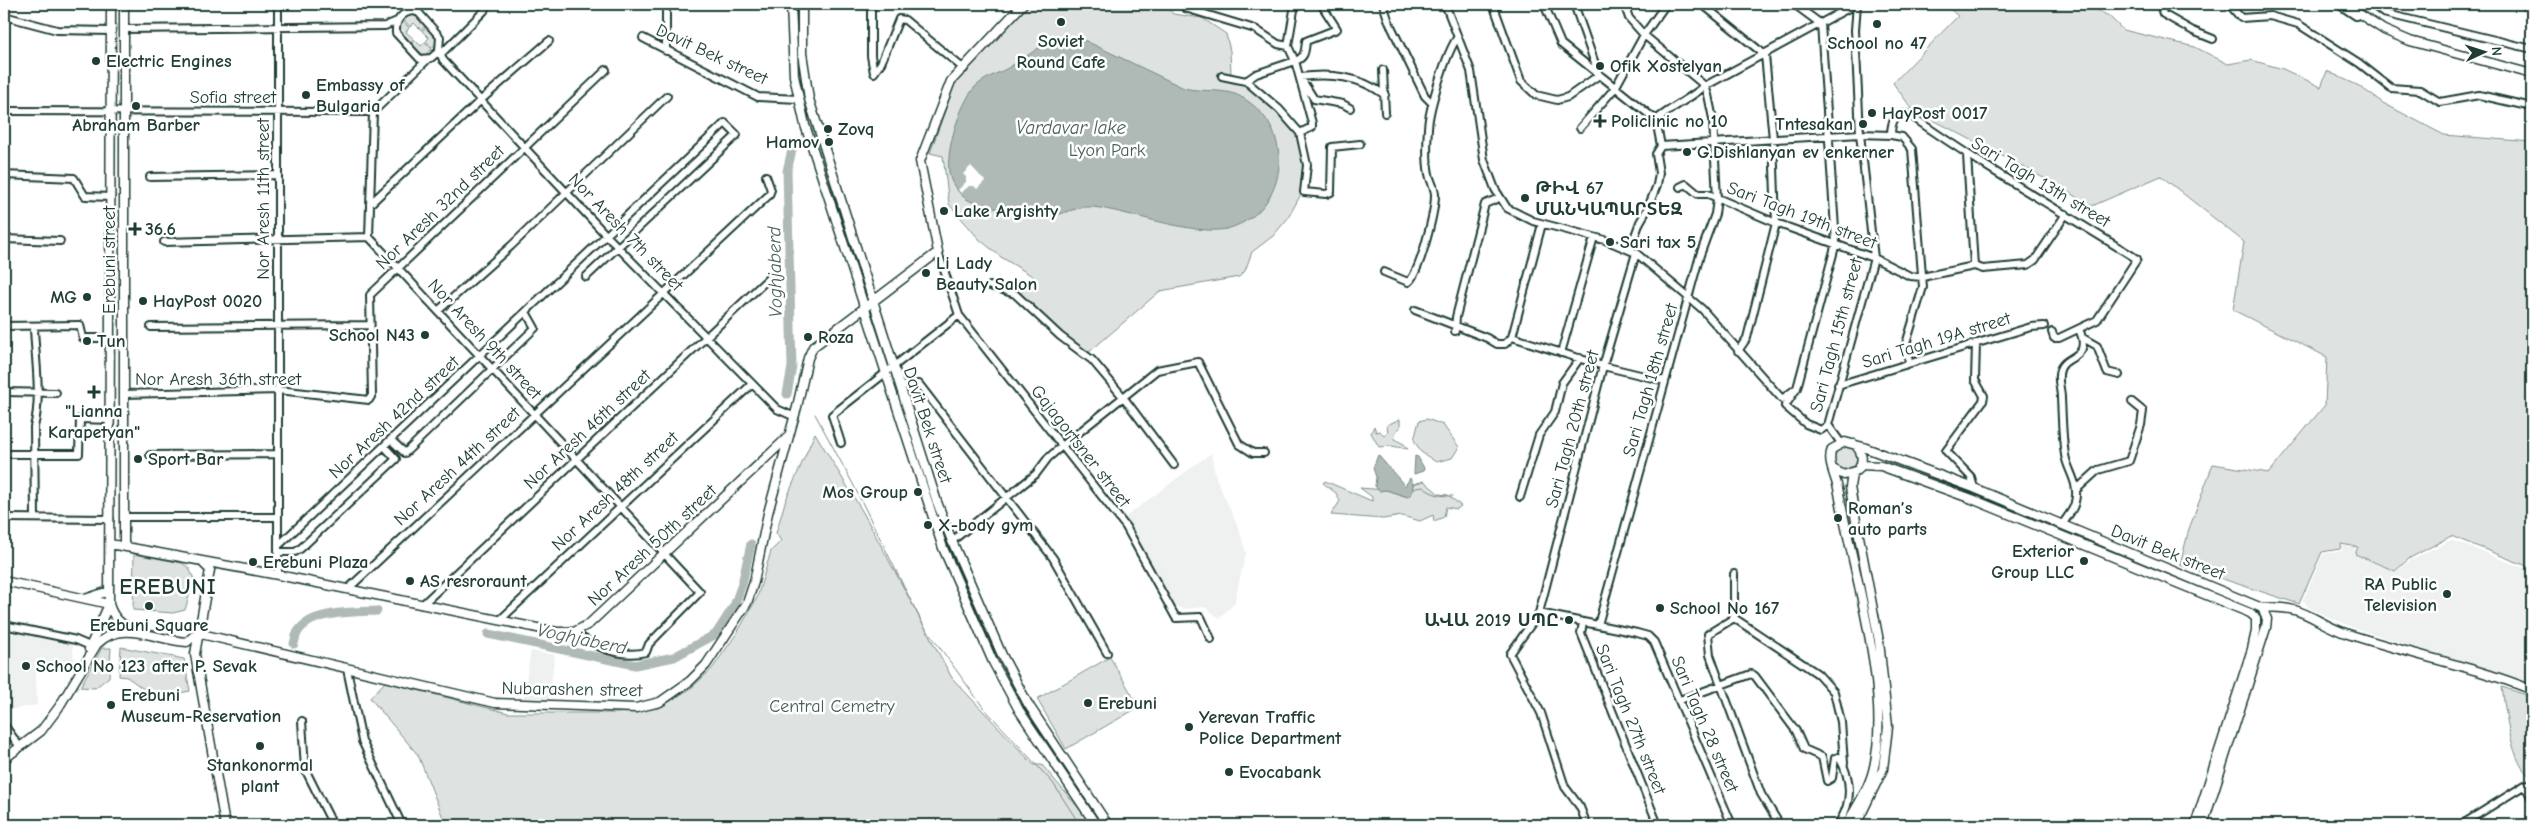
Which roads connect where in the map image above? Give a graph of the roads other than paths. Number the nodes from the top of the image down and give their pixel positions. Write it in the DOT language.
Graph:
graph roads {
  1 [pos="111,4"];
  2 [pos="124,4"];
  3 [pos="278,4"];
  4 [pos="411,4"];
  5 [pos="487,4"];
  6 [pos="666,4"];
  7 [pos="791,4"];
  8 [pos="802,4"];
  9 [pos="871,4"];
  10 [pos="1024,4"];
  11 [pos="1184,4"];
  12 [pos="1290,4"];
  13 [pos="1321,4"];
  14 [pos="1383,4"];
  15 [pos="1445,4"];
  16 [pos="1493,4"];
  17 [pos="1544,4"];
  18 [pos="1574,4"];
  19 [pos="1624,4"];
  20 [pos="1666,4"];
  21 [pos="1702,4"];
  22 [pos="1794,4"];
  23 [pos="1856,4"];
  24 [pos="2160,4"];
  25 [pos="2229,4"];
  26 [pos="2338,4"];
  27 [pos="2344,4"];
  28 [pos="2372,4"];
  29 [pos="2524,4"];
  30 [pos="2532,10"];
  31 [pos="408,12"];
  32 [pos="417,12"];
  33 [pos="4,16"];
  34 [pos="397,21"];
  35 [pos="1821,24"];
  36 [pos="385,26"];
  37 [pos="278,28"];
  38 [pos="124,29"];
  39 [pos="2384,30"];
  40 [pos="111,31"];
  41 [pos="396,33"];
  42 [pos="1644,35"];
  43 [pos="643,38"];
  44 [pos="1457,38"];
  45 [pos="2213,39"];
  46 [pos="549,41"];
  47 [pos="1288,46"];
  48 [pos="2532,49"];
  49 [pos="666,51"];
  50 [pos="1765,55"];
  51 [pos="437,56"];
  52 [pos="419,58"];
  53 [pos="1295,61"];
  54 [pos="419,67"];
  55 [pos="964,69"];
  56 [pos="606,70"];
  57 [pos="1383,70"];
  58 [pos="2532,74"];
  59 [pos="1599,75"];
  60 [pos="1222,76"];
  61 [pos="1300,77"];
  62 [pos="1244,81"];
  63 [pos="1705,86"];
  64 [pos="1615,88"];
  65 [pos="1385,95"];
  66 [pos="667,96"];
  67 [pos="798,99"];
  68 [pos="481,100"];
  69 [pos="1432,103"];
  70 [pos="2532,107"];
  71 [pos="1350,108"];
  72 [pos="4,111"];
  73 [pos="111,112"];
  74 [pos="124,112"];
  75 [pos="278,112"];
  76 [pos="373,112"];
  77 [pos="1385,113"];
  78 [pos="1656,120"];
  79 [pos="1580,128"];
  80 [pos="1300,133"];
  81 [pos="1827,134"];
  82 [pos="1860,134"];
  83 [pos="1891,134"];
  84 [pos="1773,139"];
  85 [pos="1713,142"];
  86 [pos="1360,144"];
  87 [pos="1661,146"];
  88 [pos="524,147"];
  89 [pos="1967,155"];
  90 [pos="4,175"];
  91 [pos="278,175"];
  92 [pos="766,176"];
  93 [pos="150,177"];
  94 [pos="1680,187"];
  95 [pos="567,194"];
  96 [pos="110,197"];
  97 [pos="1499,198"];
  98 [pos="1716,199"];
  99 [pos="370,204"];
  100 [pos="2066,214"];
  101 [pos="1776,223"];
  102 [pos="1542,224"];
  103 [pos="606,235"];
  104 [pos="370,236"];
  105 [pos="278,238"];
  106 [pos="1594,238"];
  107 [pos="4,239"];
  108 [pos="60,241"];
  109 [pos="164,242"];
  110 [pos="1836,243"];
  111 [pos="619,248"];
  112 [pos="1633,251"];
  113 [pos="938,252"];
  114 [pos="1874,258"];
  115 [pos="1974,266"];
  116 [pos="399,268"];
  117 [pos="1384,272"];
  118 [pos="772,275"];
  119 [pos="586,277"];
  120 [pos="1922,277"];
  121 [pos="990,286"];
  122 [pos="664,292"];
  123 [pos="1689,297"];
  124 [pos="873,302"];
  125 [pos="863,309"];
  126 [pos="438,310"];
  127 [pos="1415,310"];
  128 [pos="526,312"];
  129 [pos="959,315"];
  130 [pos="369,325"];
  131 [pos="4,326"];
  132 [pos="34,326"];
  133 [pos="278,326"];
  134 [pos="2044,326"];
  135 [pos="151,327"];
  136 [pos="1455,329"];
  137 [pos="2079,329"];
  138 [pos="2052,332"];
  139 [pos="708,337"];
  140 [pos="110,338"];
  141 [pos="1512,338"];
  142 [pos="2083,338"];
  143 [pos="1976,343"];
  144 [pos="1738,351"];
  145 [pos="1561,353"];
  146 [pos="481,356"];
  147 [pos="1580,358"];
  148 [pos="1908,363"];
  149 [pos="1603,366"];
  150 [pos="894,367"];
  151 [pos="493,370"];
  152 [pos="885,374"];
  153 [pos="2119,375"];
  154 [pos="1665,381"];
  155 [pos="752,384"];
  156 [pos="900,386"];
  157 [pos="1838,386"];
  158 [pos="1797,388"];
  159 [pos="278,390"];
  160 [pos="4,392"];
  161 [pos="36,392"];
  162 [pos="56,393"];
  163 [pos="124,394"];
  164 [pos="371,398"];
  165 [pos="1124,398"];
  166 [pos="2132,402"];
  167 [pos="534,414"];
  168 [pos="795,418"];
  169 [pos="110,420"];
  170 [pos="1828,426"];
  171 [pos="789,436"];
  172 [pos="391,440"];
  173 [pos="841,443"];
  174 [pos="1841,443"];
  175 [pos="1850,443"];
  176 [pos="384,446"];
  177 [pos="1062,446"];
  178 [pos="1264,453"];
  179 [pos="4,454"];
  180 [pos="35,454"];
  181 [pos="278,454"];
  182 [pos="150,455"];
  183 [pos="577,459"];
  184 [pos="768,459"];
  185 [pos="1861,464"];
  186 [pos="1174,465"];
  187 [pos="1833,469"];
  188 [pos="779,472"];
  189 [pos="1852,474"];
  190 [pos="1974,488"];
  191 [pos="2076,490"];
  192 [pos="1520,497"];
  193 [pos="1006,498"];
  194 [pos="620,506"];
  195 [pos="35,517"];
  196 [pos="124,517"];
  197 [pos="278,517"];
  198 [pos="4,518"];
  199 [pos="110,519"];
  200 [pos="2062,525"];
  201 [pos="952,541"];
  202 [pos="110,544"];
  203 [pos="124,546"];
  204 [pos="278,549"];
  205 [pos="663,552"];
  206 [pos="200,560"];
  207 [pos="223,565"];
  208 [pos="210,570"];
  209 [pos="1734,574"];
  210 [pos="278,575"];
  211 [pos="4,581"];
  212 [pos="348,589"];
  213 [pos="109,591"];
  214 [pos="85,599"];
  215 [pos="109,604"];
  216 [pos="422,605"];
  217 [pos="2262,608"];
  218 [pos="1538,613"];
  219 [pos="2253,616"];
  220 [pos="1734,618"];
  221 [pos="500,620"];
  222 [pos="1583,623"];
  223 [pos="4,625"];
  224 [pos="1598,625"];
  225 [pos="574,632"];
  226 [pos="141,633"];
  227 [pos="197,633"];
  228 [pos="1211,639"];
  229 [pos="184,642"];
  230 [pos="89,651"];
  231 [pos="1107,653"];
  232 [pos="195,654"];
  233 [pos="347,669"];
  234 [pos="1721,684"];
  235 [pos="2532,690"];
  236 [pos="1680,700"];
  237 [pos="302,721"];
  238 [pos="4,725"];
  239 [pos="20,747"];
  240 [pos="4,759"];
  241 [pos="1845,767"];
  242 [pos="2529,784"];
  243 [pos="2207,799"];
  244 [pos="2532,799"];
  245 [pos="225,825"];
  246 [pos="333,825"];
  247 [pos="402,825"];
  248 [pos="1096,825"];
  249 [pos="1108,825"];
  250 [pos="1587,825"];
  251 [pos="1658,825"];
  252 [pos="1732,825"];
  253 [pos="1780,825"];
  254 [pos="1842,825"];
  255 [pos="1846,825"];
  256 [pos="1856,825"];
  257 [pos="2195,825"];
  258 [pos="2203,825"];
  259 [pos="2461,825"];
  1 -- 40 [label="main road, Erebuni street"];
  2 -- 38 [label="main road, Erebuni street"];
  3 -- 37 [label="street, Nor Aresh 11th street"];
  4 -- 31 [label="street"];
  4 -- 32 [label="street"];
  5 -- 51 [label="street"];
  6 -- 49 [label="street"];
  7 -- 67 [label="main road, Davit Bek street"];
  8 -- 124 [label="main road, Davit Bek street"];
  9 -- 55 [label="street"];
  10 -- 55 [label="main road"];
  11 -- 47 [label="street"];
  12 -- 47 [label="street"];
  13 -- 53 [label="street"];
  14 -- 69 [label="street"];
  15 -- 44 [label="street"];
  16 -- 59 [label="street"];
  17 -- 59 [label="street"];
  18 -- 59 [label="street"];
  19 -- 42 [label="street"];
  20 -- 42 [label="street"];
  21 -- 50 [label="street"];
  22 -- 35 [label="street"];
  23 -- 35 [label="street"];
  23 -- 82 [label="street, Sari Tagh 15th street"];
  24 -- 45 [label="street"];
  25 -- 70 [label="street"];
  26 -- 39 [label="street"];
  27 -- 39 [label="main road"];
  28 -- 48 [label="street"];
  29 -- 30 [label="main road"];
  31 -- 32 [label="street"];
  31 -- 34 [label="street"];
  32 -- 51 [label="street"];
  33 -- 40 [label="street"];
  34 -- 36 [label="street"];
  34 -- 41 [label="street"];
  35 -- 50 [label="street"];
  35 -- 81 [label="street"];
  36 -- 37 [label="street"];
  36 -- 41 [label="street"];
  37 -- 38 [label="street"];
  37 -- 75 [label="street, Nor Aresh 11th street"];
  38 -- 74 [label="main road, Erebuni street"];
  39 -- 58 [label="main road"];
  40 -- 73 [label="main road, Erebuni street"];
  41 -- 52 [label="street"];
  42 -- 63 [label="street"];
  42 -- 64 [label="street"];
  43 -- 49 [label="street, Davit Bek street"];
  44 -- 69 [label="street"];
  44 -- 97 [label="street"];
  46 -- 68 [label="street"];
  47 -- 53 [label="street"];
  49 -- 67 [label="street, Davit Bek street"];
  50 -- 63 [label="street"];
  50 -- 84 [label="street"];
  51 -- 52 [label="street"];
  51 -- 54 [label="street"];
  51 -- 68 [label="street, Nor Aresh 7th street"];
  52 -- 54 [label="street"];
  53 -- 61 [label="street"];
  53 -- 62 [label="street"];
  54 -- 76 [label="street"];
  55 -- 113 [label="main road"];
  56 -- 88 [label="street, Nor Aresh 32nd street"];
  57 -- 65 [label="street"];
  59 -- 64 [label="street"];
  60 -- 62 [label="street"];
  61 -- 65 [label="street"];
  61 -- 71 [label="street"];
  61 -- 80 [label="street"];
  62 -- 80 [label="street"];
  63 -- 78 [label="street"];
  63 -- 85 [label="street, Sari Tagh 18th street"];
  64 -- 78 [label="street"];
  64 -- 79 [label="street"];
  65 -- 77 [label="street"];
  66 -- 95 [label="street"];
  67 -- 125 [label="main road, Davit Bek street"];
  68 -- 88 [label="street, Nor Aresh 7th street"];
  68 -- 99 [label="street"];
  69 -- 117 [label="street"];
  72 -- 73 [label="street"];
  73 -- 74 [label="street, Sofia street"];
  73 -- 96 [label="main road, Erebuni street"];
  74 -- 75 [label="street, Sofia street"];
  74 -- 163 [label="main road, Erebuni street"];
  75 -- 76 [label="street, Sofia street"];
  75 -- 91 [label="street, Nor Aresh 11th street"];
  76 -- 99 [label="street"];
  78 -- 87 [label="street, Sari Tagh 20th street"];
  80 -- 86 [label="street"];
  81 -- 82 [label="street"];
  81 -- 84 [label="street"];
  81 -- 110 [label="street"];
  82 -- 83 [label="street"];
  82 -- 114 [label="street, Sari Tagh 15th street"];
  83 -- 89 [label="street, Sari Tagh 13th street"];
  83 -- 120 [label="street"];
  84 -- 85 [label="street"];
  84 -- 101 [label="street"];
  85 -- 87 [label="street"];
  85 -- 98 [label="street, Sari Tagh 18th street"];
  87 -- 112 [label="street, Sari Tagh 20th street"];
  88 -- 95 [label="street, Nor Aresh 7th street"];
  88 -- 116 [label="street, Nor Aresh 32nd street"];
  89 -- 100 [label="street, Sari Tagh 13th street"];
  89 -- 115 [label="street"];
  90 -- 96 [label="street"];
  91 -- 93 [label="street"];
  91 -- 105 [label="street, Nor Aresh 11th street"];
  92 -- 122 [label="street, Nor Aresh 44th street"];
  94 -- 98 [label="street, Sari Tagh 19th street"];
  95 -- 103 [label="street, Nor Aresh 7th street"];
  95 -- 126 [label="street"];
  96 -- 140 [label="main road, Erebuni street"];
  97 -- 102 [label="street"];
  97 -- 136 [label="street"];
  98 -- 101 [label="street, Sari Tagh 19th street"];
  98 -- 123 [label="street, Sari Tagh 18th street"];
  99 -- 104 [label="street"];
  100 -- 115 [label="street, Sari Tagh 19th street"];
  100 -- 137 [label="street, Sari Tagh 13th street"];
  101 -- 110 [label="street, Sari Tagh 19th street"];
  101 -- 144 [label="street"];
  102 -- 106 [label="street"];
  102 -- 141 [label="street"];
  103 -- 111 [label="street, Nor Aresh 7th street"];
  103 -- 111 [label="street, Nor Aresh 42nd street"];
  103 -- 128 [label="street, Nor Aresh 42nd street"];
  104 -- 105 [label="street"];
  104 -- 116 [label="street, Nor Aresh 9th street"];
  105 -- 109 [label="street"];
  105 -- 133 [label="street, Nor Aresh 11th street"];
  106 -- 112 [label="street"];
  106 -- 145 [label="street"];
  107 -- 108 [label="street"];
  110 -- 114 [label="street, Sari Tagh 19th street"];
  110 -- 158 [label="street"];
  111 -- 119 [label="street"];
  111 -- 122 [label="street, Nor Aresh 7th street"];
  112 -- 123 [label="street"];
  112 -- 149 [label="street, Sari Tagh 20th street"];
  113 -- 124 [label="main road, Nubarashen street"];
  113 -- 129 [label="street, Gajagortsner street"];
  114 -- 120 [label="street, Sari Tagh 19th street"];
  114 -- 157 [label="street, Sari Tagh 15th street"];
  115 -- 120 [label="street, Sari Tagh 19th street"];
  116 -- 126 [label="street, Nor Aresh 9th street"];
  116 -- 130 [label="street, Nor Aresh 32nd street"];
  118 -- 139 [label="street, Nor Aresh 46th street"];
  120 -- 148 [label="street"];
  121 -- 165 [label="street"];
  122 -- 139 [label="street, Nor Aresh 7th street"];
  122 -- 167 [label="street, Nor Aresh 44th street"];
  123 -- 144 [label="street"];
  123 -- 154 [label="street, Sari Tagh 18th street"];
  124 -- 125 [label="main road, Nubarashen street"];
  124 -- 150 [label="main road, Davit Bek street"];
  125 -- 152 [label="main road, Davit Bek street"];
  125 -- 168 [label="main road, Nubarashen street"];
  126 -- 146 [label="street, Nor Aresh 9th street"];
  127 -- 136 [label="street"];
  128 -- 146 [label="street, Nor Aresh 42nd street"];
  128 -- 151 [label="street"];
  129 -- 150 [label="street"];
  129 -- 177 [label="street, Gajagortsner street"];
  130 -- 133 [label="street"];
  130 -- 164 [label="street, Nor Aresh 32nd street"];
  131 -- 132 [label="street"];
  132 -- 140 [label="street"];
  132 -- 161 [label="street"];
  133 -- 135 [label="street"];
  133 -- 159 [label="street, Nor Aresh 11th street"];
  134 -- 143 [label="street, Sari Tagh 19A street"];
  136 -- 141 [label="street"];
  137 -- 138 [label="street"];
  137 -- 142 [label="street"];
  139 -- 155 [label="street, Nor Aresh 7th street"];
  139 -- 183 [label="street, Nor Aresh 46th street"];
  140 -- 169 [label="main road, Erebuni street"];
  141 -- 145 [label="street"];
  142 -- 153 [label="street"];
  142 -- 191 [label="street"];
  143 -- 148 [label="street, Sari Tagh 19A street"];
  143 -- 190 [label="street"];
  144 -- 158 [label="street"];
  145 -- 147 [label="street"];
  146 -- 151 [label="street, Nor Aresh 9th street"];
  146 -- 172 [label="street, Nor Aresh 42nd street"];
  147 -- 149 [label="street"];
  147 -- 192 [label="street"];
  148 -- 157 [label="street, Sari Tagh 19A street"];
  149 -- 154 [label="street"];
  149 -- 218 [label="street, Sari Tagh 20th street"];
  150 -- 152 [label="street"];
  150 -- 156 [label="main road, Davit Bek street"];
  151 -- 167 [label="street, Nor Aresh 9th street"];
  151 -- 172 [label="street"];
  152 -- 173 [label="street"];
  152 -- 248 [label="main road, Davit Bek street"];
  154 -- 224 [label="street, Sari Tagh 18th street"];
  155 -- 168 [label="street, Nor Aresh 7th street"];
  155 -- 194 [label="street, Nor Aresh 48th street"];
  156 -- 193 [label="street"];
  156 -- 201 [label="main road, Davit Bek street"];
  157 -- 170 [label="street, Sari Tagh 15th street"];
  158 -- 170 [label="street"];
  159 -- 163 [label="street, Nor Aresh 36th street"];
  159 -- 164 [label="street, Nor Aresh 36th street"];
  159 -- 181 [label="street, Nor Aresh 11th street"];
  160 -- 161 [label="street"];
  161 -- 162 [label="street"];
  161 -- 180 [label="street"];
  163 -- 196 [label="main road, Erebuni street"];
  165 -- 177 [label="street"];
  165 -- 178 [label="street"];
  165 -- 186 [label="street"];
  166 -- 191 [label="street"];
  167 -- 183 [label="street, Nor Aresh 9th street"];
  167 -- 212 [label="street, Nor Aresh 44th street"];
  168 -- 171 [label="main road, Nubarashen street"];
  169 -- 180 [label="street"];
  169 -- 199 [label="main road, Erebuni street"];
  170 -- 174 [label="street"];
  171 -- 184 [label="main road, Nor Aresh 50th street"];
  171 -- 188 [label="main road, Nubarashen street"];
  172 -- 176 [label="street, Nor Aresh 42nd street"];
  174 -- 175 [label="main road, Davit Bek street"];
  174 -- 187 [label="main road"];
  175 -- 185 [label="main road"];
  175 -- 190 [label="main road, Davit Bek street"];
  176 -- 204 [label="street, Nor Aresh 42nd street"];
  176 -- 204 [label="street"];
  177 -- 193 [label="street"];
  177 -- 228 [label="street, Gajagortsner street"];
  179 -- 180 [label="street"];
  180 -- 195 [label="street"];
  181 -- 182 [label="street"];
  181 -- 197 [label="street, Nor Aresh 11th street"];
  183 -- 194 [label="street, Nor Aresh 9th street"];
  183 -- 216 [label="street, Nor Aresh 46th street"];
  184 -- 188 [label="main road"];
  184 -- 205 [label="main road, Nor Aresh 50th street"];
  185 -- 189 [label="main road"];
  185 -- 219 [label="main road, Davit Bek street"];
  187 -- 189 [label="main road"];
  187 -- 255 [label="main road"];
  188 -- 233 [label="main road, Nubarashen street"];
  189 -- 256 [label="main road"];
  190 -- 200 [label="main road, Davit Bek street"];
  191 -- 200 [label="street"];
  193 -- 201 [label="street"];
  193 -- 231 [label="street"];
  194 -- 205 [label="street, Nor Aresh 9th street"];
  194 -- 221 [label="street, Nor Aresh 48th street"];
  195 -- 198 [label="street"];
  195 -- 199 [label="street"];
  196 -- 197 [label="street"];
  196 -- 203 [label="main road, Erebuni street"];
  197 -- 204 [label="street, Nor Aresh 11th street"];
  199 -- 202 [label="main road, Erebuni street"];
  200 -- 217 [label="main road, Davit Bek street"];
  201 -- 249 [label="main road, Davit Bek street"];
  202 -- 203 [label="main road"];
  202 -- 213 [label="main road"];
  203 -- 206 [label="main road"];
  204 -- 210 [label="street, Nor Aresh 11th street"];
  205 -- 225 [label="main road, Nor Aresh 50th street"];
  205 -- 225 [label="street, Nor Aresh 9th street"];
  206 -- 207 [label="main road"];
  206 -- 208 [label="main road"];
  207 -- 208 [label="main road"];
  207 -- 210 [label="main road"];
  208 -- 227 [label="main road"];
  209 -- 220 [label="street"];
  210 -- 212 [label="main road"];
  211 -- 214 [label="main road"];
  212 -- 216 [label="main road"];
  213 -- 214 [label="main road"];
  213 -- 215 [label="main road"];
  214 -- 215 [label="main road"];
  215 -- 226 [label="main road"];
  215 -- 230 [label="main road"];
  216 -- 221 [label="main road"];
  217 -- 219 [label="main road"];
  217 -- 235 [label="main road"];
  217 -- 243 [label="main road"];
  218 -- 222 [label="street"];
  218 -- 250 [label="street, Sari Tagh 20th street"];
  219 -- 243 [label="main road"];
  220 -- 234 [label="street"];
  220 -- 241 [label="street"];
  221 -- 225 [label="main road"];
  222 -- 224 [label="street"];
  222 -- 251 [label="street, Sari Tagh 27th street"];
  223 -- 230 [label="street"];
  224 -- 236 [label="street, Sari Tagh 28 street"];
  226 -- 229 [label="main road"];
  226 -- 230 [label="main road"];
  227 -- 229 [label="main road"];
  227 -- 232 [label="main road"];
  227 -- 233 [label="main road, Nubarashen street"];
  229 -- 232 [label="main road"];
  230 -- 239 [label="main road"];
  232 -- 245 [label="main road"];
  233 -- 247 [label="street"];
  234 -- 236 [label="street"];
  234 -- 241 [label="street"];
  234 -- 253 [label="street"];
  236 -- 252 [label="street, Sari Tagh 28 street"];
  237 -- 246 [label="street"];
  238 -- 239 [label="street"];
  239 -- 240 [label="main road"];
  241 -- 254 [label="street"];
  242 -- 244 [label="street"];
  242 -- 259 [label="street"];
  243 -- 257 [label="main road"];
  243 -- 258 [label="main road"];
}
